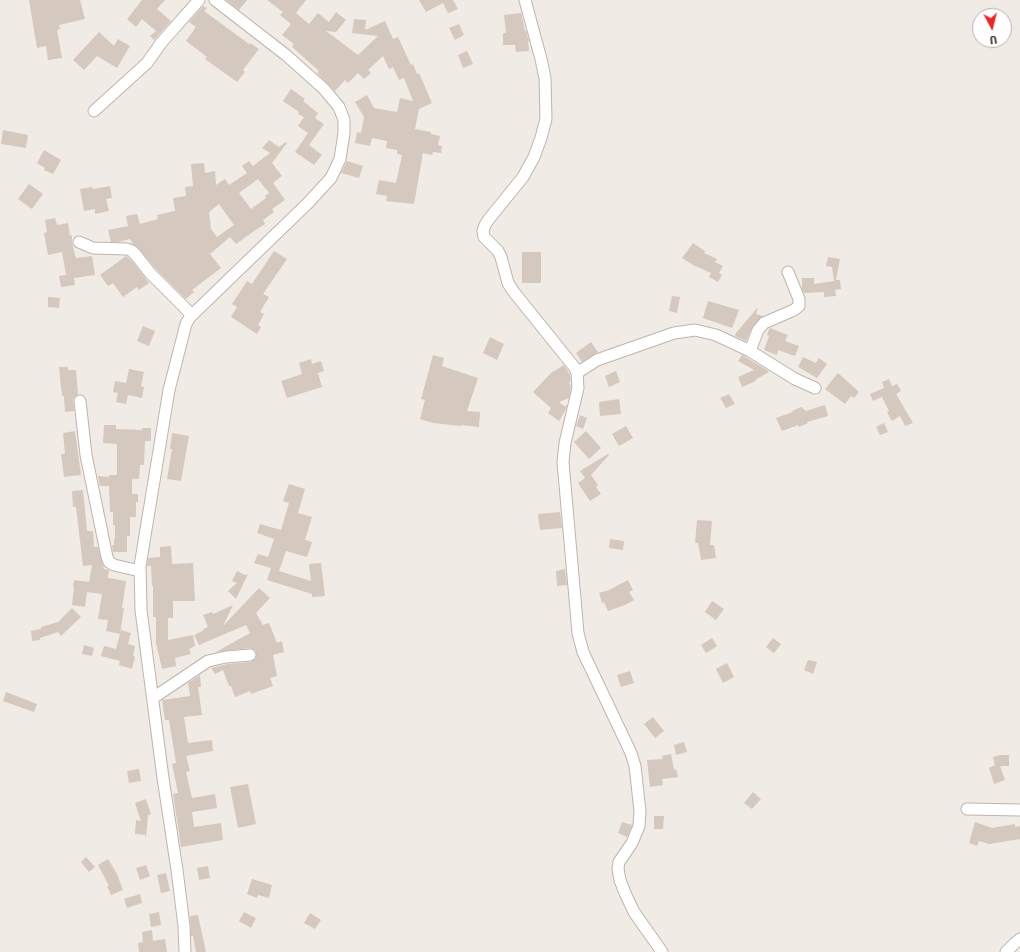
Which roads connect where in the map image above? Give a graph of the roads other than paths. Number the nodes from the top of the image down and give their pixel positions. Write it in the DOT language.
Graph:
graph roads {
  1 [pos="199,0"];
  2 [pos="215,0"];
  3 [pos="525,0"];
  4 [pos="94,111"];
  5 [pos="79,242"];
  6 [pos="788,272"];
  7 [pos="192,315"];
  8 [pos="750,351"];
  9 [pos="577,373"];
  10 [pos="815,388"];
  11 [pos="80,401"];
  12 [pos="140,571"];
  13 [pos="250,655"];
  14 [pos="153,698"];
  15 [pos="967,809"];
  16 [pos="1020,810"];
  17 [pos="1020,939"];
  18 [pos="185,952"];
  19 [pos="662,952"];
  20 [pos="1006,952"];
  1 -- 4 [label="street"];
  2 -- 7 [label="street"];
  3 -- 9 [label="street"];
  5 -- 7 [label="street"];
  6 -- 8 [label="street"];
  7 -- 12 [label="street"];
  8 -- 9 [label="street"];
  8 -- 10 [label="street"];
  9 -- 19 [label="street"];
  11 -- 12 [label="street"];
  12 -- 14 [label="street"];
  13 -- 14 [label="street"];
  14 -- 18 [label="street"];
  15 -- 16 [label="street"];
  17 -- 20 [label="street"];
}
